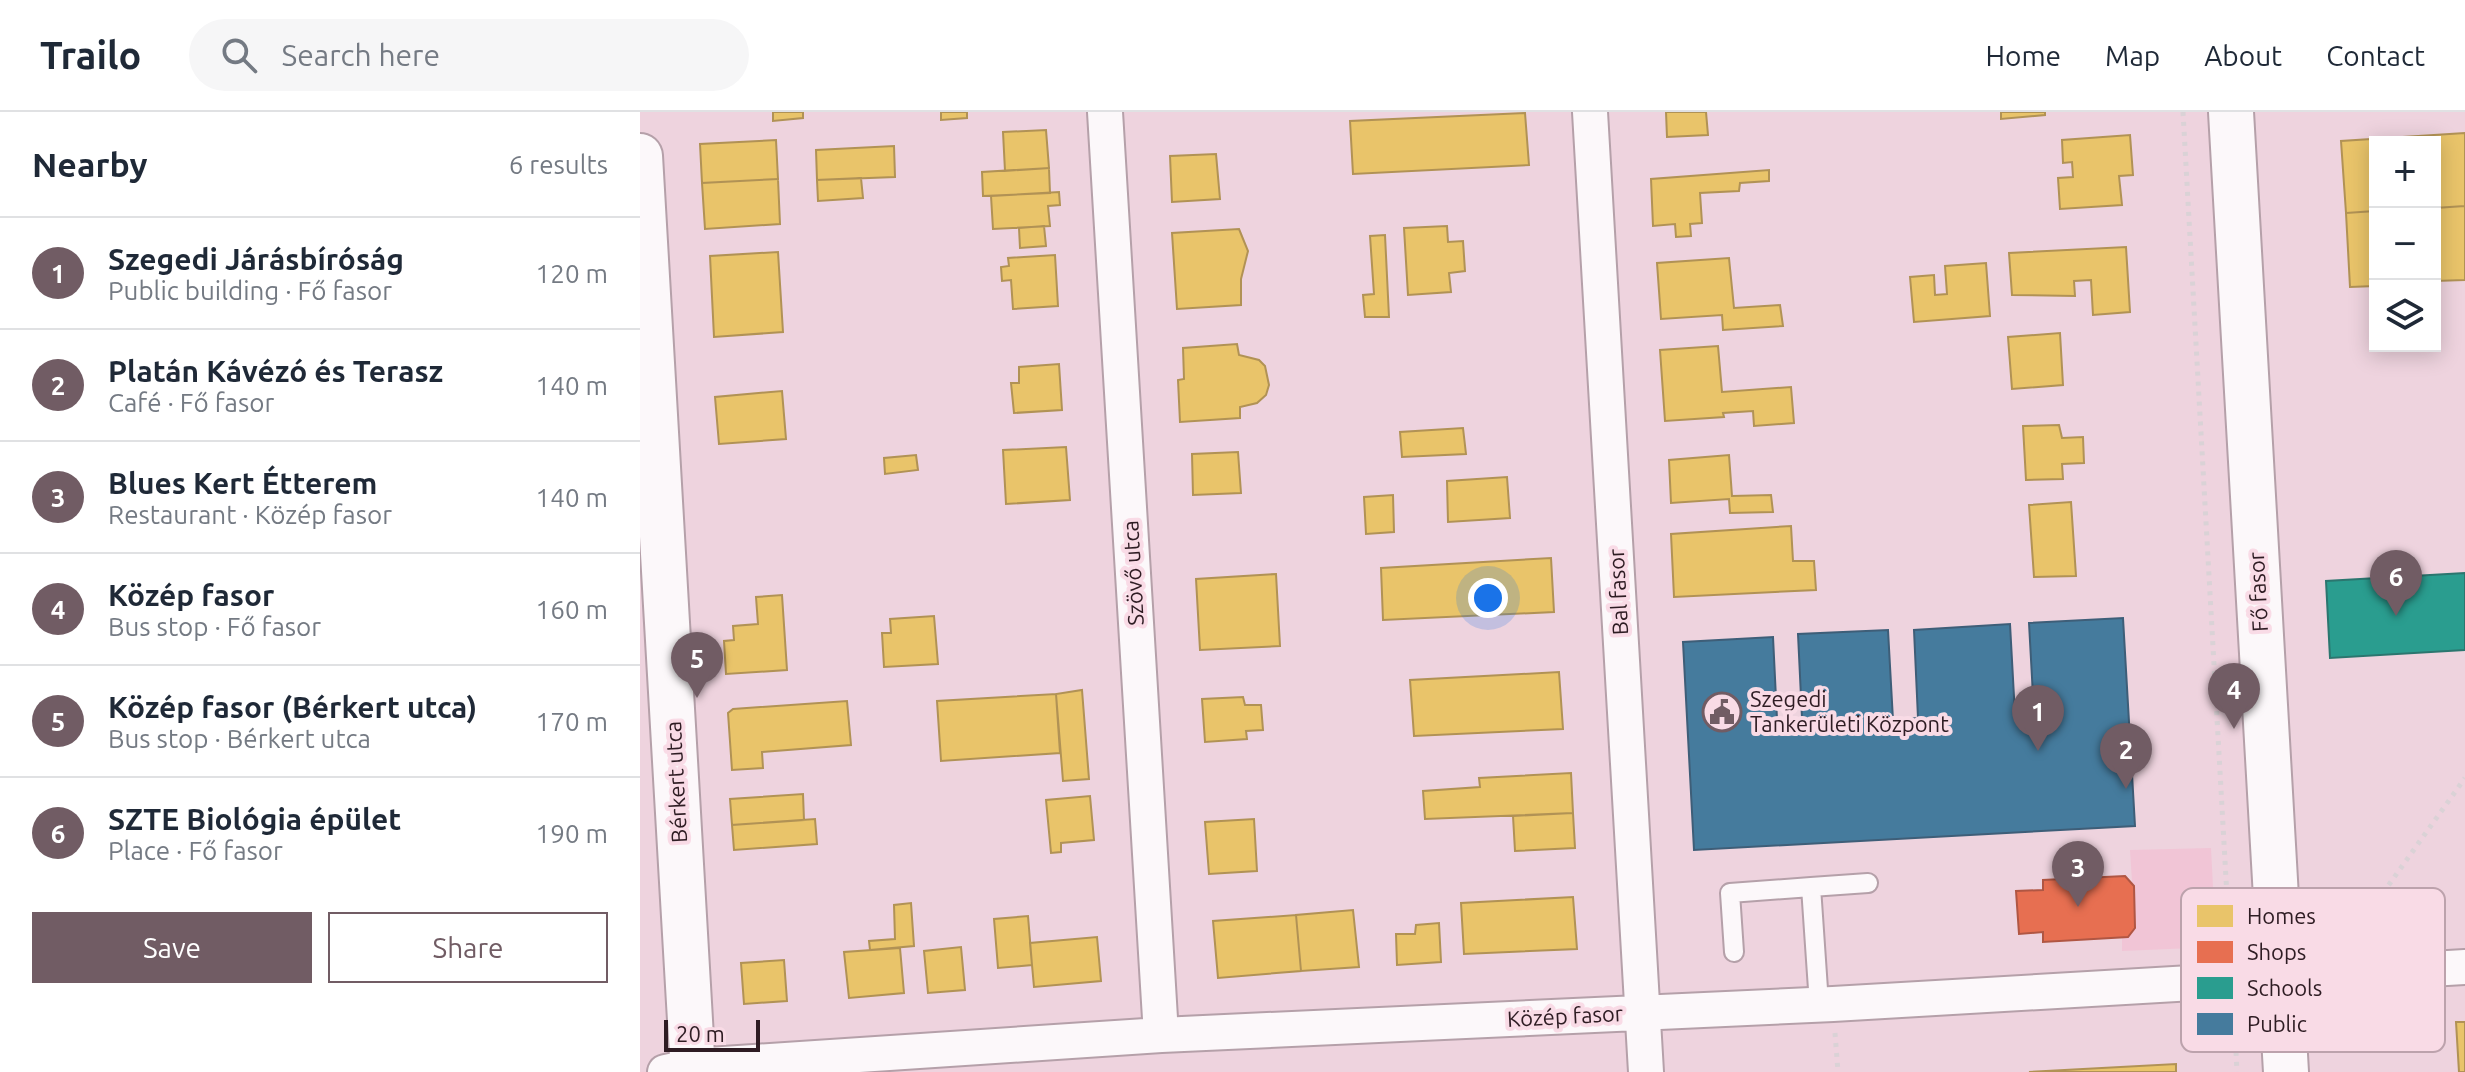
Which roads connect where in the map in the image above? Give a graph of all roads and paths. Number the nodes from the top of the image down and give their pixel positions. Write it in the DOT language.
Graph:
graph roads {
  1 [pos="1105,112"];
  2 [pos="1590,112"];
  3 [pos="2183,112"];
  4 [pos="2231,112"];
  5 [pos="640,156"];
  6 [pos="2465,778"];
  7 [pos="1868,883"];
  8 [pos="1811,887"];
  9 [pos="2227,888"];
  10 [pos="2275,888"];
  11 [pos="2386,888"];
  12 [pos="1734,952"];
  13 [pos="2465,967"];
  14 [pos="2445,968"];
  15 [pos="2181,984"];
  16 [pos="1819,1004"];
  17 [pos="1643,1012"];
  18 [pos="1161,1035"];
  19 [pos="2236,1052"];
  20 [pos="2285,1052"];
  21 [pos="684,1070"];
  22 [pos="1646,1072"];
  23 [pos="2237,1072"];
  24 [pos="2286,1072"];
  1 -- 18 [label="street, Szövő utca"];
  2 -- 17 [label="street, Bal fasor"];
  3 -- 9 [label="path"];
  4 -- 10 [label="street, Fő fasor"];
  5 -- 21 [label="street, Bérkert utca"];
  6 -- 11 [label="path"];
  7 -- 8 [label="lane"];
  8 -- 12 [label="lane"];
  8 -- 16 [label="lane"];
  13 -- 14 [label="street, Közép fasor"];
  15 -- 16 [label="street, Közép fasor"];
  16 -- 17 [label="street, Közép fasor"];
  17 -- 18 [label="street, Közép fasor"];
  17 -- 22 [label="street, Bal fasor"];
  18 -- 21 [label="street, Közép fasor"];
  19 -- 23 [label="path"];
  20 -- 24 [label="street, Fő fasor"];
}
